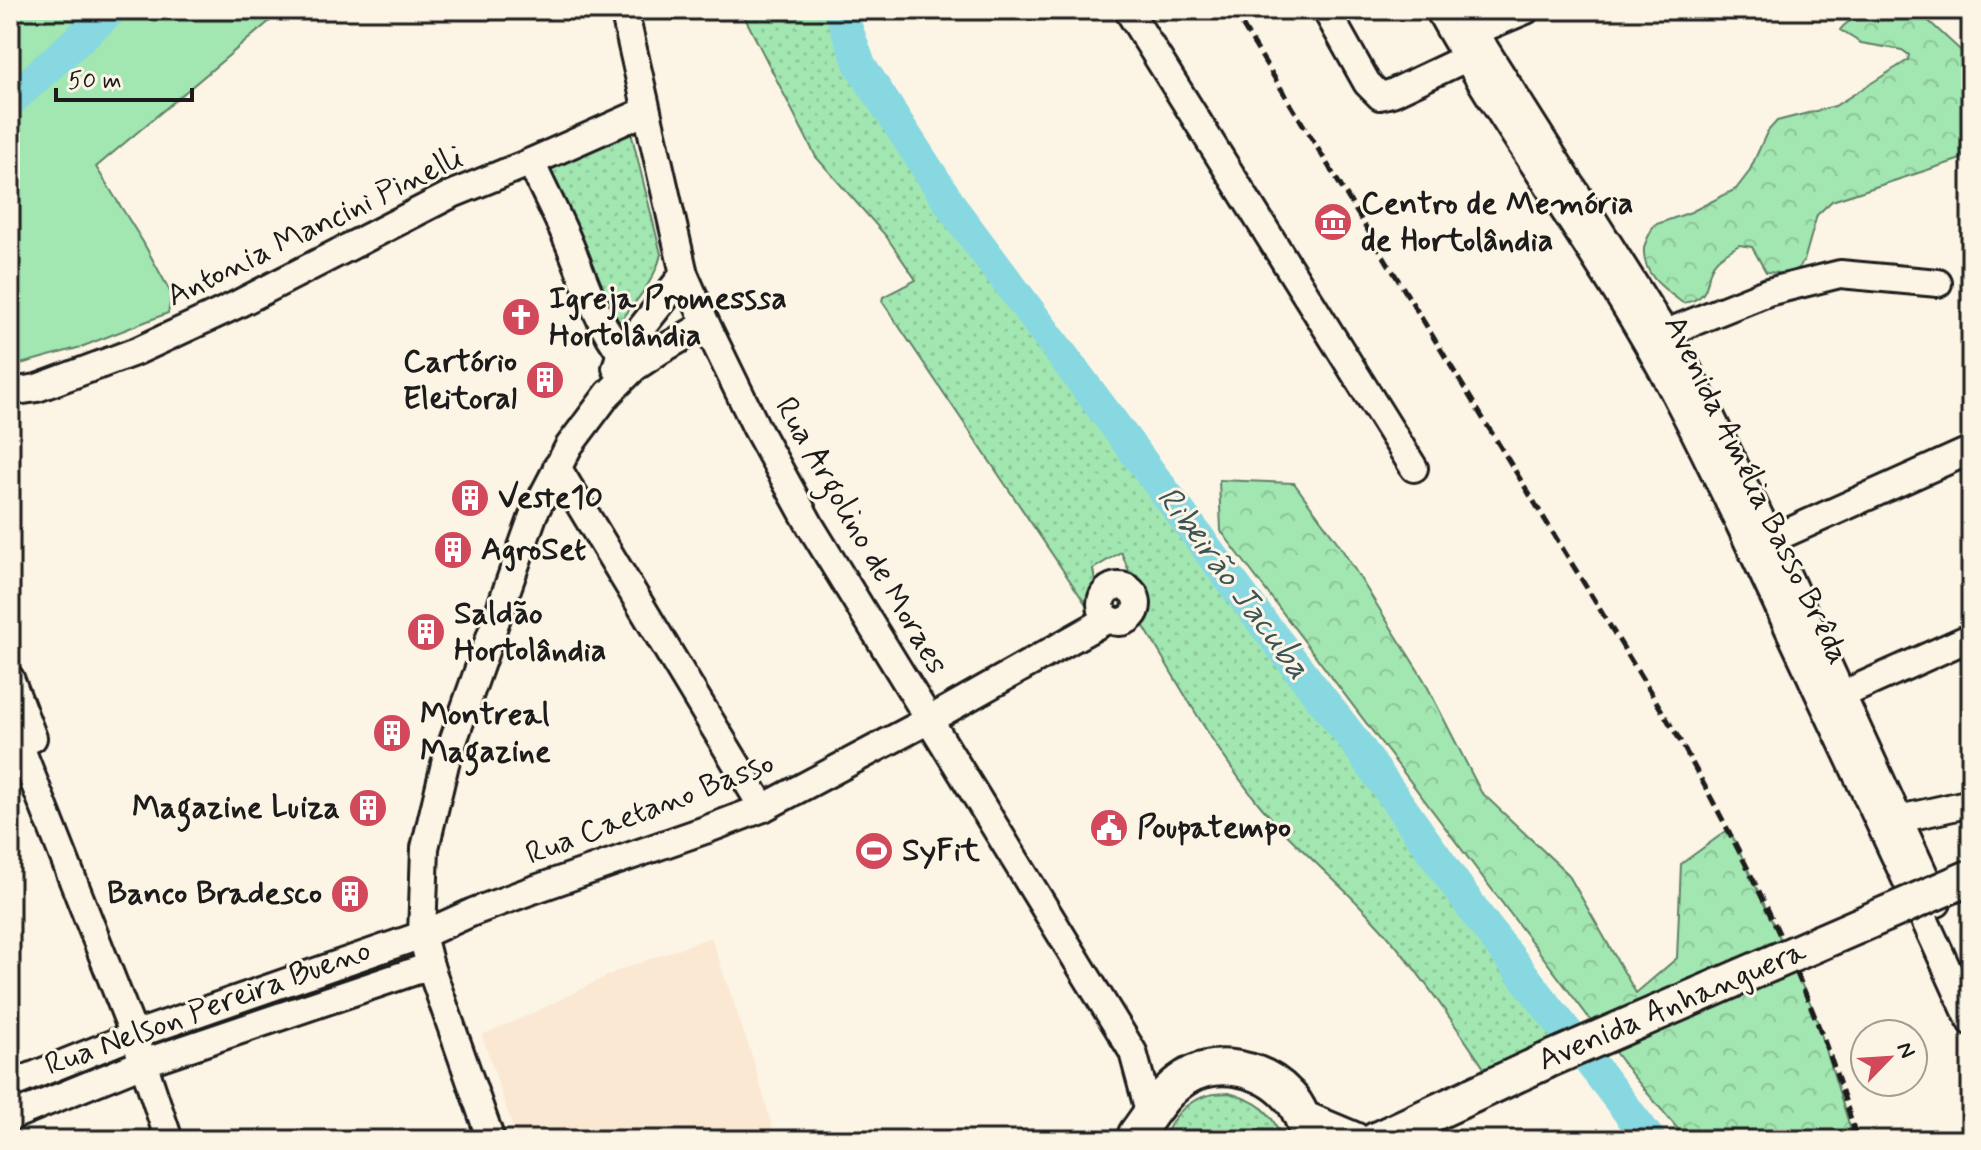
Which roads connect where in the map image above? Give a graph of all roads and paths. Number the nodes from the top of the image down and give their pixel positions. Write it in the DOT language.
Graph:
graph roads {
  1 [pos="624,10"];
  2 [pos="1128,10"];
  3 [pos="1326,10"];
  4 [pos="1439,10"];
  5 [pos="1526,10"];
  6 [pos="1473,37"];
  7 [pos="646,111"];
  8 [pos="531,162"];
  9 [pos="684,274"];
  10 [pos="1938,283"];
  11 [pos="706,324"];
  12 [pos="1666,333"];
  13 [pos="627,362"];
  14 [pos="10,392"];
  15 [pos="1971,450"];
  16 [pos="557,467"];
  17 [pos="1414,468"];
  18 [pos="1761,544"];
  19 [pos="1108,619"];
  20 [pos="1971,637"];
  21 [pos="10,678"];
  22 [pos="1833,698"];
  23 [pos="929,720"];
  24 [pos="10,721"];
  25 [pos="1971,803"];
  26 [pos="763,808"];
  27 [pos="1899,819"];
  28 [pos="1971,877"];
  29 [pos="422,935"];
  30 [pos="430,966"];
  31 [pos="1971,977"];
  32 [pos="1971,1022"];
  33 [pos="140,1033"];
  34 [pos="1135,1056"];
  35 [pos="143,1063"];
  36 [pos="1212,1068"];
  37 [pos="10,1085"];
  38 [pos="10,1117"];
  39 [pos="1306,1130"];
  40 [pos="1136,1132"];
  41 [pos="169,1140"];
  42 [pos="491,1140"];
  43 [pos="1354,1140"];
  44 [pos="1376,1140"];
  1 -- 7 [label="street, Rua Argolino de Moraes"];
  2 -- 17 [label="street"];
  3 -- 6 [label="street"];
  4 -- 6 [label="street, Avenida Amélia Basso Brêda"];
  5 -- 6 [label="street"];
  6 -- 12 [label="street, Avenida Amélia Basso Brêda"];
  6 -- 18 [label="street, Avenida Amélia Basso Brêda"];
  7 -- 8 [label="street, Antonia Mancini Pinelli"];
  7 -- 9 [label="street, Rua Argolino de Moraes"];
  8 -- 13 [label="street"];
  8 -- 14 [label="street, Antonia Mancini Pinelli"];
  9 -- 11 [label="street, Rua Argolino de Moraes"];
  9 -- 13 [label="street"];
  10 -- 12 [label="street"];
  11 -- 13 [label="street"];
  11 -- 23 [label="street, Rua Argolino de Moraes"];
  12 -- 18 [label="street, Avenida Amélia Basso Brêda"];
  13 -- 16 [label="street"];
  15 -- 18 [label="street"];
  16 -- 26 [label="street"];
  16 -- 29 [label="street"];
  18 -- 22 [label="street, Avenida Amélia Basso Brêda"];
  19 -- 23 [label="street, Rua Caetano Basso"];
  20 -- 22 [label="street"];
  21 -- 33 [label="street"];
  22 -- 27 [label="street, Avenida Amélia Basso Brêda"];
  22 -- 32 [label="street, Avenida Amélia Basso Brêda"];
  23 -- 26 [label="street, Rua Caetano Basso"];
  23 -- 34 [label="street, Rua Argolino de Moraes"];
  24 -- 33 [label="street"];
  25 -- 27 [label="street"];
  26 -- 29 [label="street, Rua Caetano Basso"];
  27 -- 31 [label="street, Avenida Amélia Basso Brêda"];
  28 -- 44 [label="main road, Avenida Anhanguera, bridge"];
  29 -- 30 [label="street"];
  29 -- 33 [label="street, Rua Nelson Pereira Bueno"];
  30 -- 35 [label="street, Rua Nelson Pereira Bueno"];
  30 -- 42 [label="street"];
  33 -- 35 [label="street"];
  33 -- 37 [label="street, Rua Nelson Pereira Bueno"];
  34 -- 36 [label="street"];
  34 -- 40 [label="street, Rua Argolino de Moraes"];
  35 -- 38 [label="street, Rua Nelson Pereira Bueno"];
  35 -- 41 [label="street"];
  36 -- 39 [label="main road"];
  36 -- 40 [label="main road"];
  39 -- 43 [label="main road"];
}
